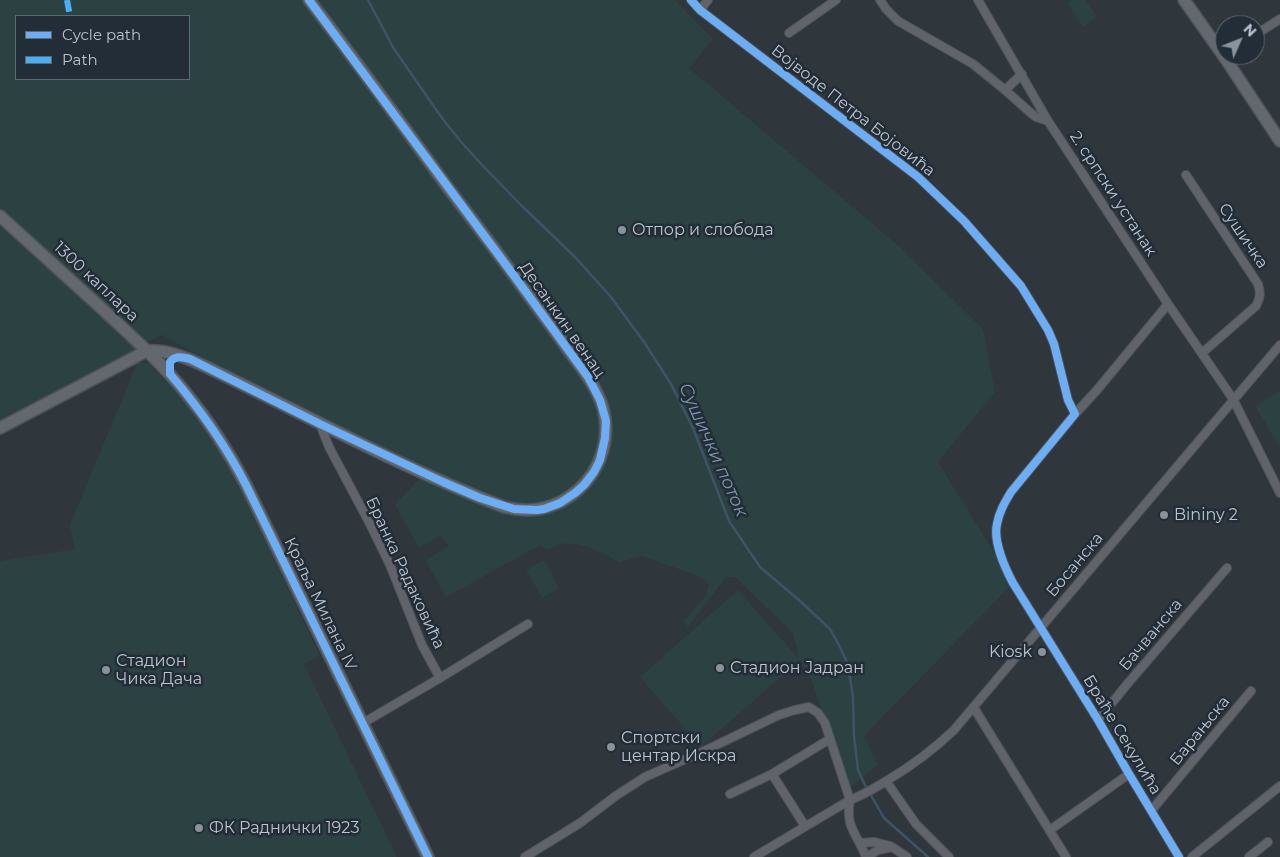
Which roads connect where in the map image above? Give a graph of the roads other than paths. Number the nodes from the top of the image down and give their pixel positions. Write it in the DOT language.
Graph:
graph roads {
  1 [pos="310,0"];
  2 [pos="692,0"];
  3 [pos="708,0"];
  4 [pos="836,0"];
  5 [pos="880,0"];
  6 [pos="978,0"];
  7 [pos="1184,0"];
  8 [pos="700,10"];
  9 [pos="1280,19"];
  10 [pos="1265,29"];
  11 [pos="790,33"];
  12 [pos="1215,42"];
  13 [pos="1231,65"];
  14 [pos="1022,74"];
  15 [pos="1005,90"];
  16 [pos="1048,120"];
  17 [pos="1280,141"];
  18 [pos="1186,175"];
  19 [pos="0,216"];
  20 [pos="1168,304"];
  21 [pos="1280,345"];
  22 [pos="146,350"];
  23 [pos="1202,353"];
  24 [pos="180,356"];
  25 [pos="170,374"];
  26 [pos="1233,399"];
  27 [pos="1075,414"];
  28 [pos="320,424"];
  29 [pos="0,428"];
  30 [pos="1280,493"];
  31 [pos="1227,568"];
  32 [pos="528,624"];
  33 [pos="1040,627"];
  34 [pos="440,678"];
  35 [pos="1251,691"];
  36 [pos="974,708"];
  37 [pos="1098,720"];
  38 [pos="363,723"];
  39 [pos="830,739"];
  40 [pos="772,774"];
  41 [pos="1129,774"];
  42 [pos="886,781"];
  43 [pos="1280,786"];
  44 [pos="730,794"];
  45 [pos="850,800"];
  46 [pos="1151,811"];
  47 [pos="805,826"];
  48 [pos="1050,830"];
  49 [pos="1268,842"];
  50 [pos="861,843"];
  51 [pos="892,847"];
  52 [pos="428,857"];
  53 [pos="525,857"];
  54 [pos="754,857"];
  55 [pos="867,857"];
  56 [pos="907,857"];
  57 [pos="949,857"];
  58 [pos="1066,857"];
  59 [pos="1179,857"];
  60 [pos="1192,857"];
  61 [pos="1249,857"];
  1 -- 28 [label="street, Десанкин венац"];
  2 -- 8 [label="street, Војводе Петра Бојовића"];
  3 -- 8 [label="street"];
  4 -- 11 [label="street"];
  5 -- 15 [label="street"];
  6 -- 14 [label="street, 2. српски устанак"];
  7 -- 12 [label="street"];
  8 -- 27 [label="street, Војводе Петра Бојовића"];
  9 -- 10 [label="street"];
  13 -- 17 [label="street"];
  14 -- 15 [label="street"];
  14 -- 16 [label="street, 2. српски устанак"];
  15 -- 16 [label="street"];
  16 -- 20 [label="street, 2. српски устанак"];
  18 -- 23 [label="street, Сушичка"];
  19 -- 22 [label="street, 1300 каплара"];
  20 -- 23 [label="street, 2. српски устанак"];
  20 -- 27 [label="street"];
  21 -- 26 [label="street, Босанска"];
  22 -- 24 [label="street, Десанкин венац"];
  22 -- 25 [label="street, 1300 каплара"];
  22 -- 29 [label="street"];
  23 -- 26 [label="street, 2. српски устанак"];
  24 -- 25 [label="street"];
  24 -- 28 [label="street, Десанкин венац"];
  25 -- 38 [label="street, Краља Милана IV"];
  26 -- 30 [label="street, 2. српски устанак"];
  26 -- 33 [label="street, Босанска"];
  27 -- 33 [label="street"];
  28 -- 34 [label="street, Бранка Радаковића"];
  31 -- 37 [label="street, Бачванска"];
  32 -- 34 [label="street"];
  33 -- 36 [label="street, Босанска"];
  33 -- 37 [label="street, Браће Секулића"];
  34 -- 38 [label="street"];
  35 -- 46 [label="street, Барањска"];
  36 -- 42 [label="street, Босанска"];
  36 -- 48 [label="street"];
  37 -- 41 [label="street, Браће Секулића"];
  38 -- 52 [label="street, Краља Милана IV"];
  39 -- 40 [label="street"];
  39 -- 45 [label="street"];
  39 -- 53 [label="street"];
  40 -- 44 [label="street"];
  40 -- 47 [label="street"];
  41 -- 46 [label="street, Браће Секулића"];
  41 -- 48 [label="street"];
  42 -- 45 [label="street, Босанска"];
  42 -- 57 [label="street"];
  43 -- 60 [label="street"];
  45 -- 47 [label="street, Босанска"];
  45 -- 50 [label="street"];
  46 -- 59 [label="street, Браће Секулића"];
  47 -- 54 [label="street, Босанска"];
  48 -- 58 [label="street"];
  49 -- 61 [label="street"];
  50 -- 51 [label="street"];
  50 -- 55 [label="street"];
  51 -- 55 [label="street"];
  51 -- 56 [label="street"];
}
